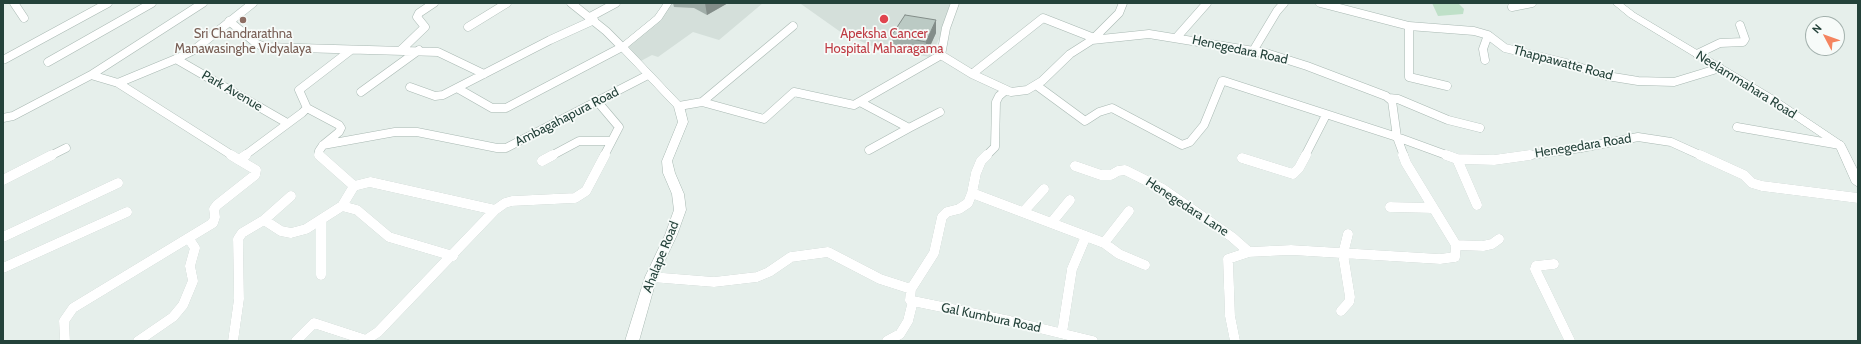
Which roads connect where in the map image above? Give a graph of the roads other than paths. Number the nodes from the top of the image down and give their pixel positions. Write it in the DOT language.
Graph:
graph roads {
  1 [pos="14,3"];
  2 [pos="108,3"];
  3 [pos="152,3"];
  4 [pos="203,3"];
  5 [pos="252,3"];
  6 [pos="434,3"];
  7 [pos="507,3"];
  8 [pos="571,3"];
  9 [pos="616,3"];
  10 [pos="668,3"];
  11 [pos="955,3"];
  12 [pos="1124,3"];
  13 [pos="1207,3"];
  14 [pos="1284,3"];
  15 [pos="1320,3"];
  16 [pos="1354,3"];
  17 [pos="1532,3"];
  18 [pos="1616,3"];
  19 [pos="1512,7"];
  20 [pos="1349,11"];
  21 [pos="24,18"];
  22 [pos="592,19"];
  23 [pos="229,21"];
  24 [pos="1740,25"];
  25 [pos="793,26"];
  26 [pos="1409,26"];
  27 [pos="468,27"];
  28 [pos="1488,35"];
  29 [pos="1177,37"];
  30 [pos="1093,39"];
  31 [pos="622,47"];
  32 [pos="351,50"];
  33 [pos="401,50"];
  34 [pos="419,50"];
  35 [pos="1253,51"];
  36 [pos="1697,54"];
  37 [pos="941,56"];
  38 [pos="5,59"];
  39 [pos="176,59"];
  40 [pos="1485,60"];
  41 [pos="48,62"];
  42 [pos="1720,68"];
  43 [pos="484,74"];
  44 [pos="972,74"];
  45 [pos="91,75"];
  46 [pos="648,75"];
  47 [pos="118,83"];
  48 [pos="1036,85"];
  49 [pos="1447,86"];
  50 [pos="410,87"];
  51 [pos="457,88"];
  52 [pos="1006,90"];
  53 [pos="361,92"];
  54 [pos="1390,98"];
  55 [pos="597,101"];
  56 [pos="702,102"];
  57 [pos="860,102"];
  58 [pos="679,106"];
  59 [pos="307,108"];
  60 [pos="940,112"];
  61 [pos="1326,115"];
  62 [pos="12,116"];
  63 [pos="3,118"];
  64 [pos="3,121"];
  65 [pos="287,123"];
  66 [pos="1737,127"];
  67 [pos="909,128"];
  68 [pos="1480,128"];
  69 [pos="1397,137"];
  70 [pos="611,142"];
  71 [pos="322,145"];
  72 [pos="1840,145"];
  73 [pos="66,148"];
  74 [pos="869,150"];
  75 [pos="1242,158"];
  76 [pos="1457,159"];
  77 [pos="239,160"];
  78 [pos="542,161"];
  79 [pos="1075,166"];
  80 [pos="3,180"];
  81 [pos="118,183"];
  82 [pos="1858,183"];
  83 [pos="354,186"];
  84 [pos="1044,189"];
  85 [pos="972,193"];
  86 [pos="291,196"];
  87 [pos="1858,198"];
  88 [pos="1070,200"];
  89 [pos="1477,205"];
  90 [pos="342,206"];
  91 [pos="1390,207"];
  92 [pos="1431,208"];
  93 [pos="495,210"];
  94 [pos="1024,211"];
  95 [pos="1129,211"];
  96 [pos="127,212"];
  97 [pos="264,220"];
  98 [pos="320,221"];
  99 [pos="1052,222"];
  100 [pos="1348,234"];
  101 [pos="1086,236"];
  102 [pos="3,237"];
  103 [pos="189,239"];
  104 [pos="1499,239"];
  105 [pos="1104,243"];
  106 [pos="1456,245"];
  107 [pos="1249,252"];
  108 [pos="1343,254"];
  109 [pos="453,256"];
  110 [pos="1554,264"];
  111 [pos="1145,265"];
  112 [pos="3,268"];
  113 [pos="321,275"];
  114 [pos="651,277"];
  115 [pos="911,289"];
  116 [pos="913,301"];
  117 [pos="1341,311"];
  118 [pos="1062,333"];
  119 [pos="65,341"];
  120 [pos="138,341"];
  121 [pos="233,341"];
  122 [pos="296,341"];
  123 [pos="632,341"];
  124 [pos="887,341"];
  125 [pos="1093,341"];
  126 [pos="1235,341"];
  127 [pos="1570,341"];
  1 -- 21 [label="street"];
  2 -- 38 [label="street"];
  3 -- 41 [label="street"];
  4 -- 45 [label="street"];
  5 -- 23 [label="street"];
  6 -- 33 [label="street"];
  7 -- 27 [label="street"];
  8 -- 22 [label="street"];
  9 -- 22 [label="street"];
  10 -- 31 [label="street"];
  11 -- 37 [label="street"];
  12 -- 30 [label="street"];
  13 -- 29 [label="street"];
  14 -- 35 [label="street"];
  15 -- 20 [label="street, Thappawatte Road"];
  16 -- 20 [label="street"];
  17 -- 19 [label="street"];
  18 -- 36 [label="street, Neelammahara Road"];
  20 -- 26 [label="street, Thappawatte Road"];
  22 -- 31 [label="street"];
  22 -- 43 [label="street"];
  23 -- 32 [label="street"];
  23 -- 39 [label="street"];
  24 -- 36 [label="street"];
  25 -- 56 [label="street"];
  26 -- 28 [label="street, Thappawatte Road"];
  26 -- 49 [label="street"];
  28 -- 40 [label="street"];
  28 -- 42 [label="street, Thappawatte Road"];
  29 -- 30 [label="street, Henegedara Road"];
  29 -- 35 [label="street, Henegedara Road"];
  30 -- 44 [label="street"];
  30 -- 48 [label="street"];
  31 -- 46 [label="street"];
  31 -- 51 [label="street"];
  32 -- 33 [label="street"];
  32 -- 59 [label="street"];
  33 -- 34 [label="street"];
  34 -- 43 [label="street"];
  34 -- 53 [label="street"];
  35 -- 54 [label="street, Henegedara Road"];
  36 -- 42 [label="street, Neelammahara Road"];
  37 -- 44 [label="street"];
  37 -- 57 [label="street"];
  39 -- 47 [label="street"];
  39 -- 65 [label="street, Park Avenue"];
  42 -- 72 [label="street, Neelammahara Road"];
  43 -- 51 [label="street"];
  44 -- 52 [label="street"];
  45 -- 47 [label="street"];
  45 -- 62 [label="street"];
  46 -- 55 [label="street, Ambagahapura Road"];
  46 -- 58 [label="street"];
  47 -- 77 [label="street"];
  48 -- 52 [label="street"];
  48 -- 61 [label="street, Henegedara Road"];
  50 -- 51 [label="street"];
  52 -- 85 [label="street"];
  54 -- 68 [label="street, Henegedara Road"];
  54 -- 69 [label="street"];
  55 -- 70 [label="street"];
  55 -- 71 [label="street, Ambagahapura Road"];
  56 -- 57 [label="street"];
  56 -- 58 [label="street"];
  57 -- 67 [label="street"];
  58 -- 114 [label="street, Ahalape Road"];
  59 -- 65 [label="street"];
  59 -- 71 [label="street"];
  60 -- 67 [label="street"];
  61 -- 69 [label="street, Henegedara Road"];
  61 -- 75 [label="street"];
  62 -- 63 [label="street"];
  62 -- 64 [label="street"];
  65 -- 77 [label="street"];
  66 -- 72 [label="street"];
  67 -- 74 [label="street"];
  69 -- 76 [label="street, Henegedara Road"];
  69 -- 92 [label="street"];
  70 -- 78 [label="street"];
  70 -- 93 [label="street"];
  71 -- 83 [label="street"];
  72 -- 82 [label="street"];
  73 -- 80 [label="street"];
  76 -- 87 [label="street, Henegedara Road"];
  76 -- 89 [label="street"];
  77 -- 103 [label="street"];
  79 -- 107 [label="street, Henegedara Lane"];
  81 -- 102 [label="street"];
  83 -- 90 [label="street"];
  83 -- 93 [label="street"];
  84 -- 94 [label="street"];
  85 -- 94 [label="street"];
  85 -- 115 [label="street"];
  86 -- 97 [label="street"];
  88 -- 99 [label="street"];
  90 -- 98 [label="street"];
  90 -- 109 [label="street"];
  91 -- 92 [label="street"];
  92 -- 106 [label="street"];
  93 -- 109 [label="street"];
  94 -- 99 [label="street"];
  95 -- 105 [label="street"];
  96 -- 112 [label="street"];
  97 -- 98 [label="street"];
  97 -- 121 [label="street"];
  98 -- 113 [label="street"];
  99 -- 101 [label="street"];
  100 -- 108 [label="street"];
  101 -- 105 [label="street"];
  101 -- 118 [label="street"];
  103 -- 119 [label="street"];
  103 -- 120 [label="street"];
  104 -- 106 [label="street"];
  105 -- 111 [label="street"];
  106 -- 108 [label="street"];
  107 -- 108 [label="street"];
  107 -- 126 [label="street"];
  108 -- 117 [label="street"];
  109 -- 122 [label="street"];
  110 -- 127 [label="street"];
  114 -- 115 [label="street"];
  114 -- 123 [label="street, Ahalape Road"];
  115 -- 116 [label="street"];
  116 -- 118 [label="street, Gal Kumbura Road"];
  116 -- 124 [label="street"];
  118 -- 125 [label="street, Gal Kumbura Road"];
}
